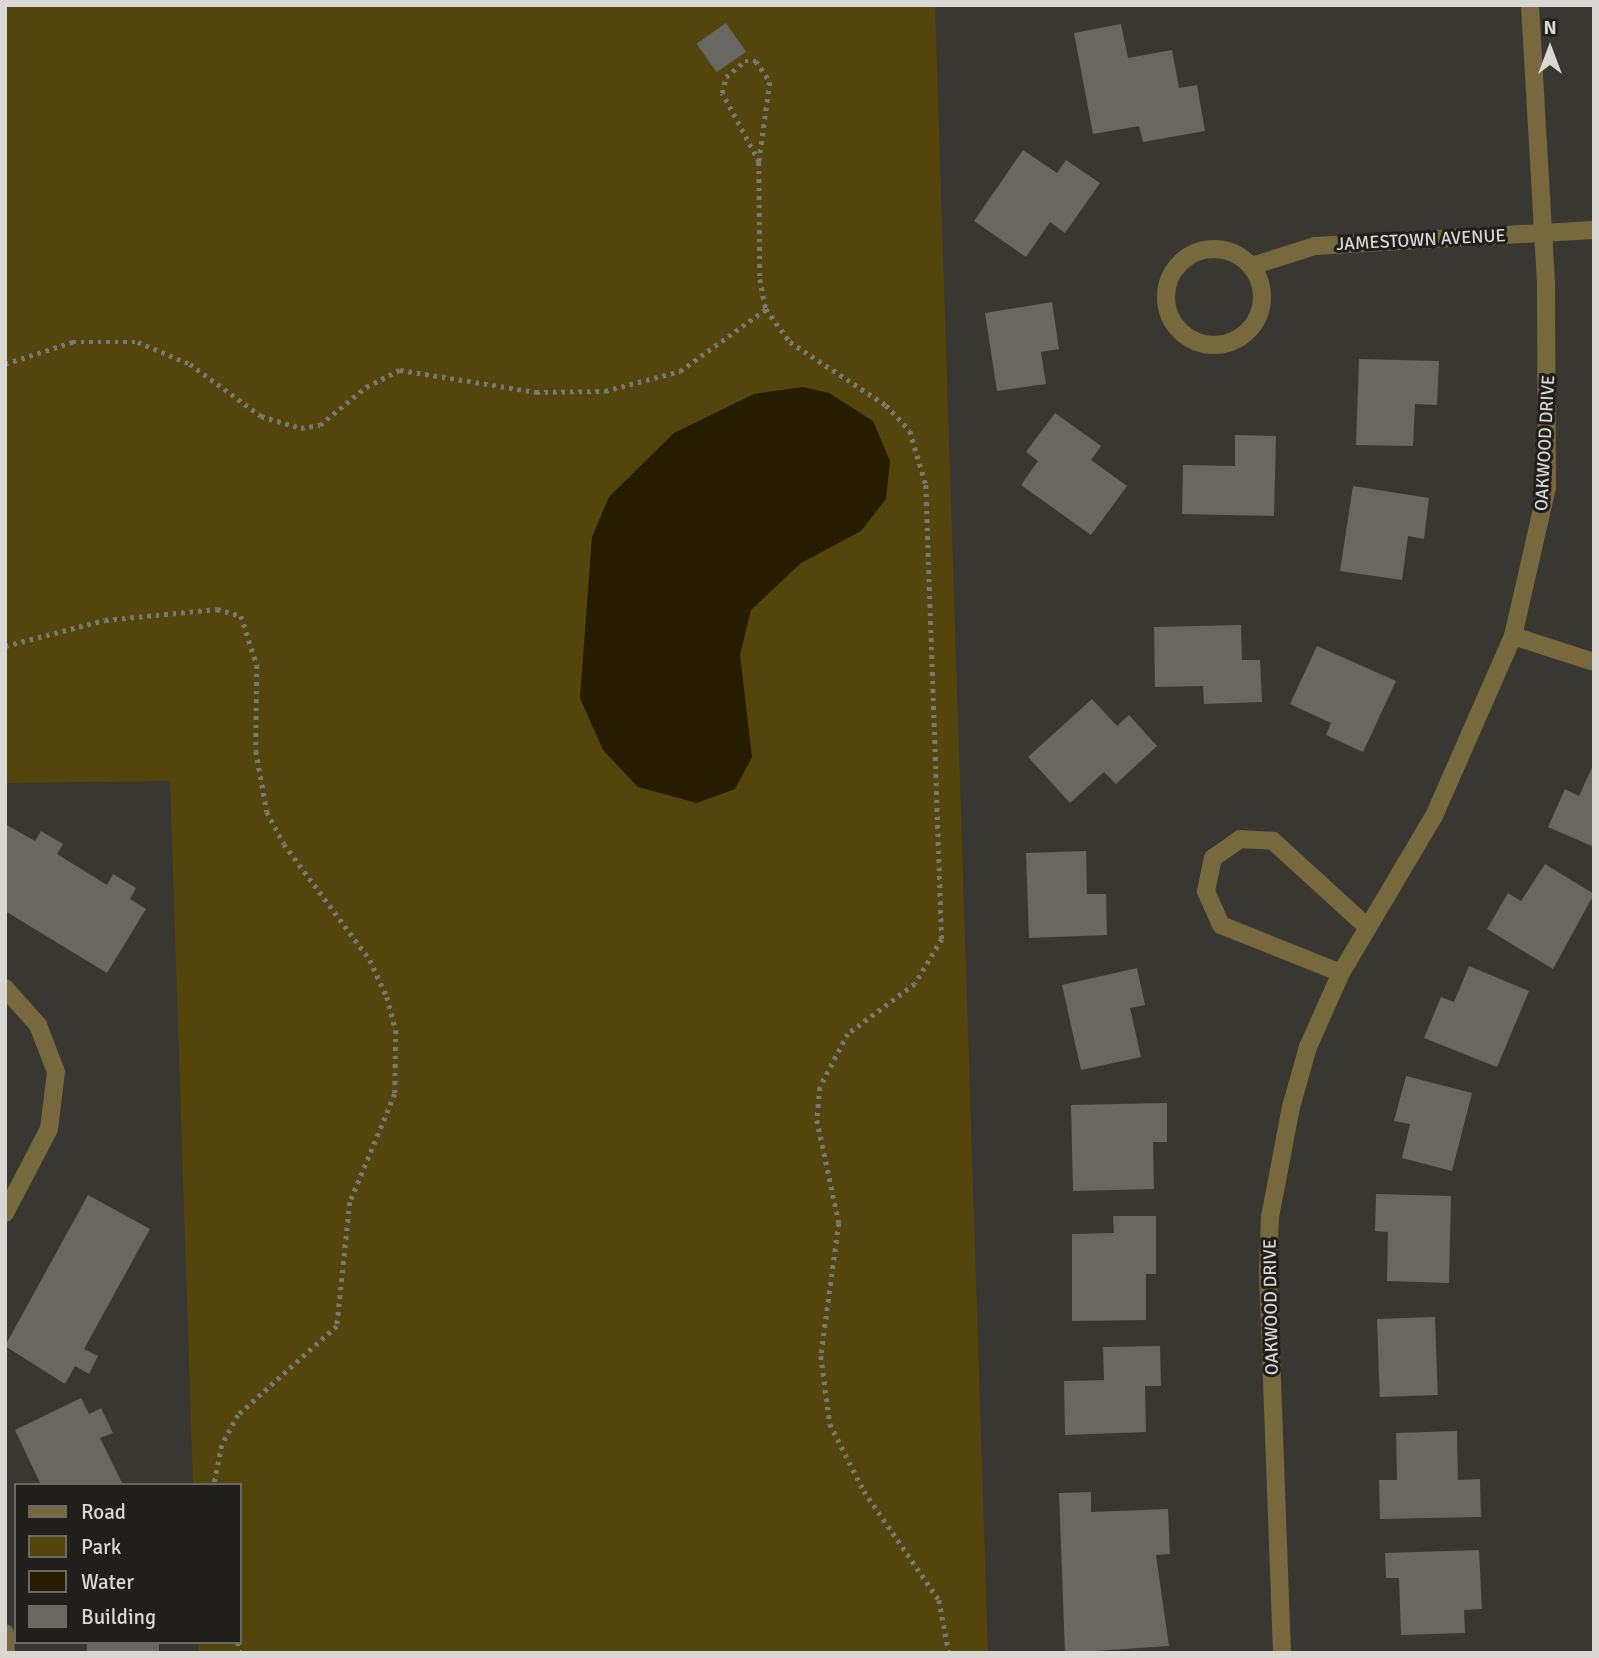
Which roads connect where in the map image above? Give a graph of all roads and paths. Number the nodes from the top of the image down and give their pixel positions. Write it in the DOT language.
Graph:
graph roads {
  1 [pos="1530,5"];
  2 [pos="759,162"];
  3 [pos="1594,230"];
  4 [pos="1544,233"];
  5 [pos="1252,266"];
  6 [pos="766,309"];
  7 [pos="5,364"];
  8 [pos="1513,636"];
  9 [pos="5,646"];
  10 [pos="1594,662"];
  11 [pos="1366,926"];
  12 [pos="1341,973"];
  13 [pos="5,988"];
  14 [pos="5,1213"];
  15 [pos="214,1483"];
  16 [pos="5,1633"];
  17 [pos="6,1653"];
  18 [pos="949,1653"];
  19 [pos="1282,1653"];
  1 -- 4 [label="street, OAKWOOD DRIVE"];
  2 -- 2 [label="path"];
  2 -- 6 [label="path"];
  3 -- 4 [label="street, JAMESTOWN AVENUE"];
  4 -- 5 [label="street, JAMESTOWN AVENUE"];
  4 -- 8 [label="street, OAKWOOD DRIVE"];
  5 -- 5 [label="street"];
  6 -- 7 [label="path"];
  6 -- 18 [label="path"];
  8 -- 10 [label="street"];
  8 -- 11 [label="street, OAKWOOD DRIVE"];
  9 -- 15 [label="path"];
  11 -- 12 [label="street, OAKWOOD DRIVE"];
  11 -- 12 [label="street"];
  12 -- 19 [label="street, OAKWOOD DRIVE"];
  13 -- 14 [label="street"];
  16 -- 17 [label="street"];
}
